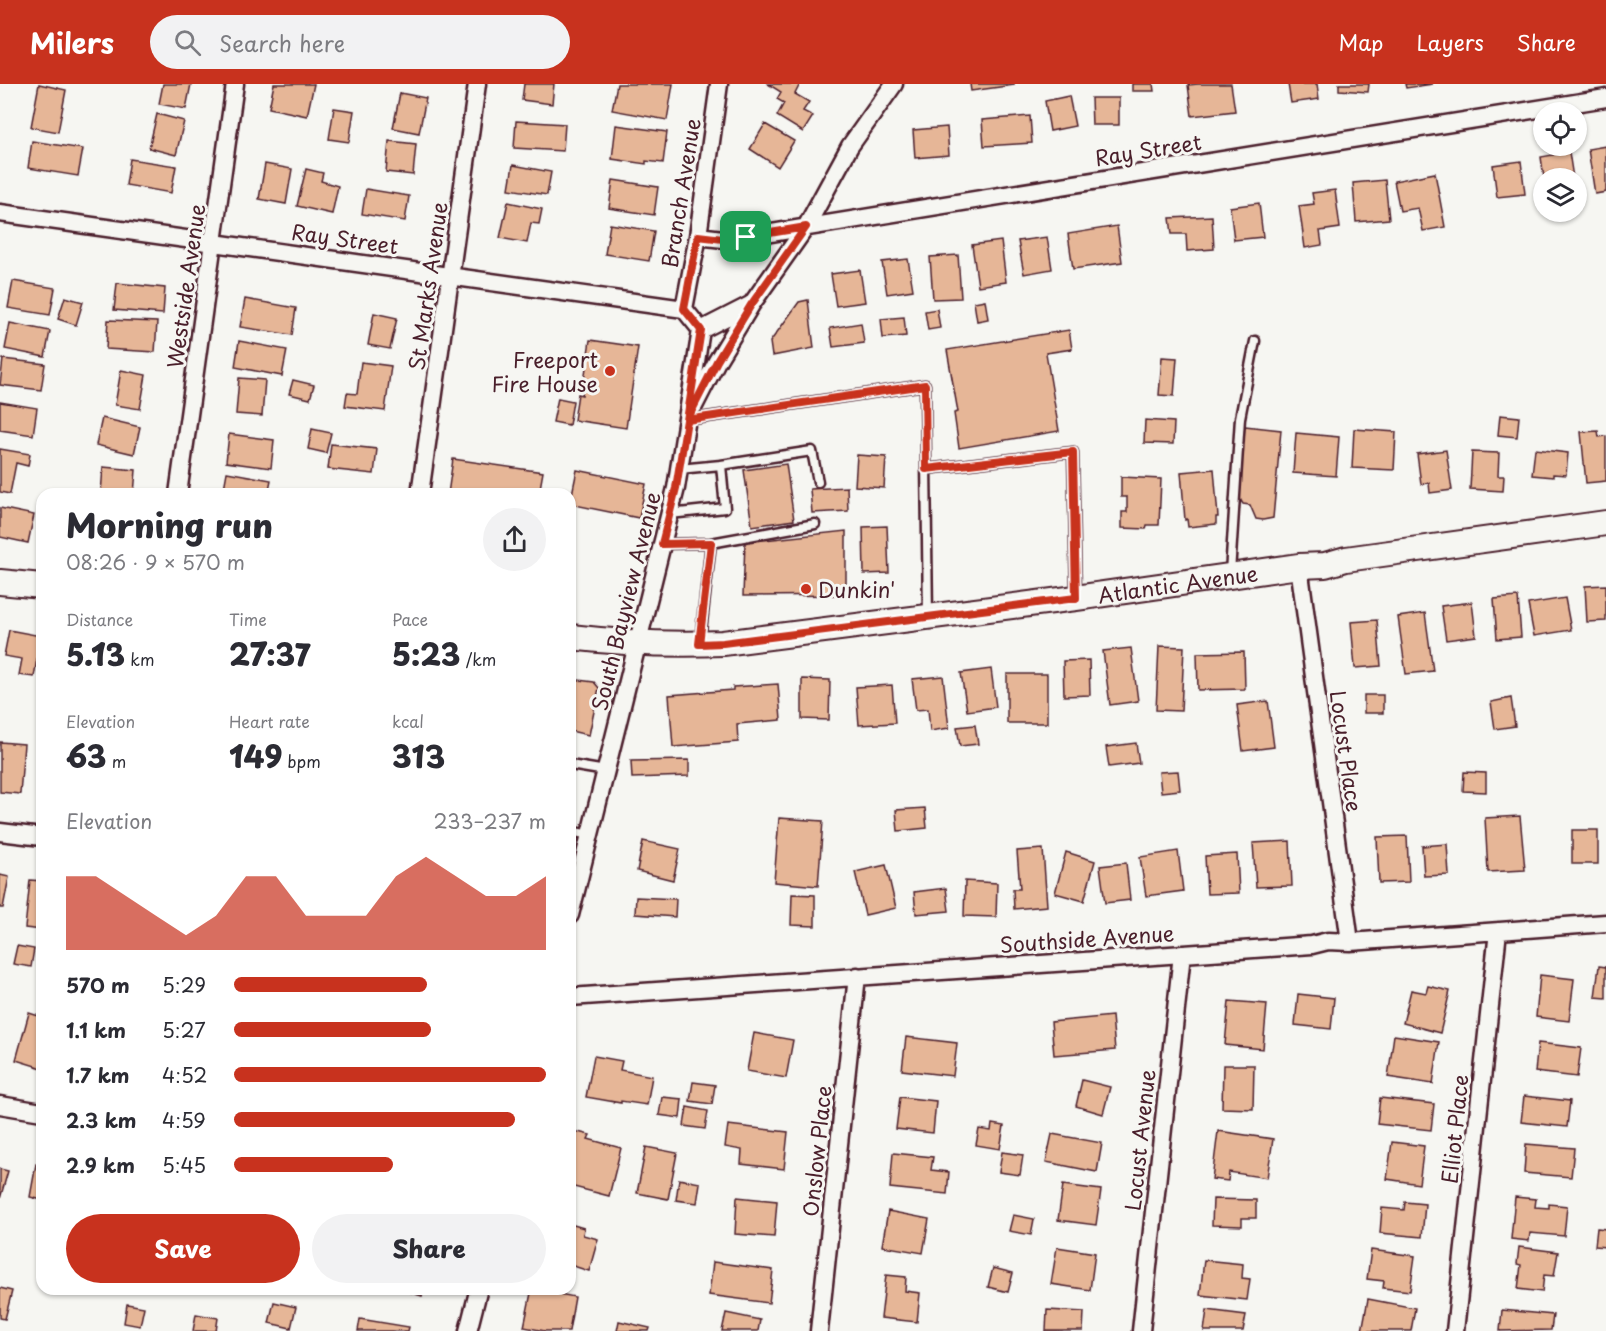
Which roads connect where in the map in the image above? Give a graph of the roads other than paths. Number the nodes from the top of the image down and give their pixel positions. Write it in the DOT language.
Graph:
graph roads {
  1 [pos="235,84"];
  2 [pos="477,84"];
  3 [pos="719,84"];
  4 [pos="894,84"];
  5 [pos="1606,98"];
  6 [pos="0,213"];
  7 [pos="806,227"];
  8 [pos="698,236"];
  9 [pos="213,243"];
  10 [pos="451,276"];
  11 [pos="751,305"];
  12 [pos="684,309"];
  13 [pos="701,330"];
  14 [pos="1255,341"];
  15 [pos="687,420"];
  16 [pos="721,465"];
  17 [pos="679,469"];
  18 [pos="926,469"];
  19 [pos="818,482"];
  20 [pos="179,488"];
  21 [pos="421,488"];
  22 [pos="670,514"];
  23 [pos="1606,523"];
  24 [pos="815,524"];
  25 [pos="711,543"];
  26 [pos="662,544"];
  27 [pos="1299,566"];
  28 [pos="1229,576"];
  29 [pos="0,582"];
  30 [pos="36,585"];
  31 [pos="1076,598"];
  32 [pos="928,617"];
  33 [pos="576,638"];
  34 [pos="637,644"];
  35 [pos="699,644"];
  36 [pos="576,766"];
  37 [pos="606,771"];
  38 [pos="0,832"];
  39 [pos="576,832"];
  40 [pos="590,835"];
  41 [pos="36,836"];
  42 [pos="576,882"];
  43 [pos="1606,923"];
  44 [pos="1498,931"];
  45 [pos="1350,942"];
  46 [pos="1182,954"];
  47 [pos="857,976"];
  48 [pos="576,997"];
  49 [pos="0,1105"];
  50 [pos="36,1111"];
  51 [pos="477,1295"];
  52 [pos="468,1331"];
  53 [pos="819,1331"];
  54 [pos="1141,1331"];
  55 [pos="1455,1331"];
  1 -- 9 [label="street, Westside Avenue"];
  2 -- 10 [label="street, St Marks Avenue"];
  3 -- 8 [label="street, Branch Avenue"];
  4 -- 7 [label="street"];
  5 -- 7 [label="street, Ray Street"];
  6 -- 9 [label="street, Ray Street"];
  7 -- 8 [label="street, Ray Street"];
  7 -- 11 [label="street"];
  8 -- 12 [label="street, Branch Avenue"];
  9 -- 10 [label="street, Ray Street"];
  9 -- 20 [label="street, Westside Avenue"];
  10 -- 12 [label="street, Ray Street"];
  10 -- 21 [label="street, St Marks Avenue"];
  11 -- 13 [label="street"];
  11 -- 15 [label="street"];
  12 -- 13 [label="street"];
  13 -- 15 [label="street, South Bayview Avenue"];
  14 -- 28 [label="lane"];
  15 -- 17 [label="street, South Bayview Avenue"];
  15 -- 18 [label="lane"];
  16 -- 17 [label="lane"];
  16 -- 19 [label="lane"];
  16 -- 22 [label="lane"];
  17 -- 22 [label="street, South Bayview Avenue"];
  18 -- 31 [label="lane"];
  18 -- 32 [label="lane"];
  22 -- 26 [label="street, South Bayview Avenue"];
  23 -- 27 [label="main road, Atlantic Avenue"];
  24 -- 25 [label="lane"];
  25 -- 26 [label="lane"];
  25 -- 35 [label="lane"];
  26 -- 34 [label="street, South Bayview Avenue"];
  27 -- 28 [label="main road, Atlantic Avenue"];
  27 -- 45 [label="street, Locust Place"];
  28 -- 31 [label="main road, Atlantic Avenue"];
  29 -- 30 [label="main road"];
  31 -- 32 [label="main road, Atlantic Avenue"];
  32 -- 35 [label="main road, Atlantic Avenue"];
  33 -- 34 [label="main road, Atlantic Avenue"];
  34 -- 35 [label="main road, Atlantic Avenue"];
  34 -- 37 [label="street, South Bayview Avenue"];
  36 -- 37 [label="lane"];
  37 -- 40 [label="street, South Bayview Avenue"];
  38 -- 41 [label="street"];
  39 -- 40 [label="lane"];
  40 -- 42 [label="street, South Bayview Avenue"];
  43 -- 44 [label="street, Southside Avenue"];
  44 -- 45 [label="street, Southside Avenue"];
  44 -- 55 [label="street, Elliot Place"];
  45 -- 46 [label="street, Southside Avenue"];
  46 -- 47 [label="street, Southside Avenue"];
  46 -- 54 [label="street, Locust Avenue"];
  47 -- 48 [label="street, Southside Avenue"];
  47 -- 53 [label="street, Onslow Place"];
  49 -- 50 [label="street"];
  51 -- 52 [label="street"];
}
